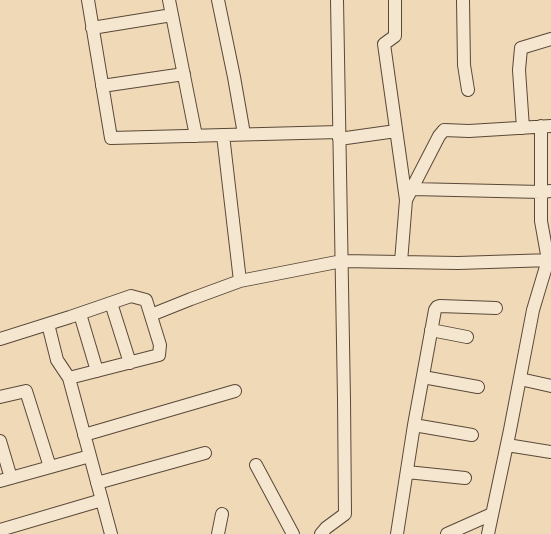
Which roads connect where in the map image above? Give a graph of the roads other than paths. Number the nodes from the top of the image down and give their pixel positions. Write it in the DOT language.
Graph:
graph roads {
  1 [pos="88,0"];
  2 [pos="169,0"];
  3 [pos="218,0"];
  4 [pos="337,0"];
  5 [pos="395,0"];
  6 [pos="463,0"];
  7 [pos="172,16"];
  8 [pos="92,28"];
  9 [pos="551,39"];
  10 [pos="184,74"];
  11 [pos="102,86"];
  12 [pos="468,90"];
  13 [pos="546,126"];
  14 [pos="523,128"];
  15 [pos="396,131"];
  16 [pos="244,134"];
  17 [pos="223,135"];
  18 [pos="340,135"];
  19 [pos="196,136"];
  20 [pos="412,189"];
  21 [pos="546,192"];
  22 [pos="406,200"];
  23 [pos="549,260"];
  24 [pos="342,261"];
  25 [pos="401,262"];
  26 [pos="240,281"];
  27 [pos="111,303"];
  28 [pos="496,308"];
  29 [pos="80,314"];
  30 [pos="151,315"];
  31 [pos="48,324"];
  32 [pos="431,330"];
  33 [pos="467,337"];
  34 [pos="0,339"];
  35 [pos="130,363"];
  36 [pos="97,371"];
  37 [pos="423,377"];
  38 [pos="69,378"];
  39 [pos="520,379"];
  40 [pos="551,386"];
  41 [pos="478,387"];
  42 [pos="235,391"];
  43 [pos="1,395"];
  44 [pos="414,425"];
  45 [pos="84,435"];
  46 [pos="472,435"];
  47 [pos="0,441"];
  48 [pos="507,445"];
  49 [pos="551,452"];
  50 [pos="204,453"];
  51 [pos="90,456"];
  52 [pos="256,465"];
  53 [pos="50,467"];
  54 [pos="407,472"];
  55 [pos="465,478"];
  56 [pos="6,480"];
  57 [pos="97,483"];
  58 [pos="102,500"];
  59 [pos="222,514"];
  60 [pos="492,514"];
  61 [pos="23,529"];
  62 [pos="0,530"];
  63 [pos="111,534"];
  64 [pos="218,534"];
  65 [pos="293,534"];
  66 [pos="321,534"];
  67 [pos="397,534"];
  68 [pos="447,534"];
  69 [pos="488,534"];
  1 -- 8 [label="street"];
  2 -- 7 [label="street"];
  3 -- 16 [label="street"];
  4 -- 18 [label="street"];
  5 -- 15 [label="street"];
  6 -- 12 [label="street"];
  7 -- 8 [label="street"];
  7 -- 10 [label="street"];
  8 -- 11 [label="street"];
  9 -- 14 [label="street"];
  10 -- 11 [label="street"];
  10 -- 19 [label="street"];
  11 -- 19 [label="street"];
  13 -- 14 [label="street"];
  13 -- 21 [label="street"];
  14 -- 20 [label="street"];
  15 -- 18 [label="street"];
  15 -- 22 [label="street"];
  16 -- 17 [label="street"];
  16 -- 18 [label="street"];
  17 -- 19 [label="street"];
  17 -- 26 [label="street"];
  18 -- 24 [label="street"];
  20 -- 21 [label="street"];
  20 -- 22 [label="street"];
  21 -- 23 [label="street"];
  22 -- 25 [label="street"];
  23 -- 25 [label="street"];
  23 -- 39 [label="street"];
  24 -- 25 [label="street"];
  24 -- 26 [label="street"];
  24 -- 66 [label="street"];
  26 -- 30 [label="street"];
  27 -- 29 [label="street"];
  27 -- 30 [label="street"];
  27 -- 35 [label="street"];
  28 -- 32 [label="street"];
  29 -- 31 [label="street"];
  29 -- 36 [label="street"];
  30 -- 35 [label="street"];
  31 -- 34 [label="street"];
  31 -- 38 [label="street"];
  32 -- 33 [label="street"];
  32 -- 37 [label="street"];
  35 -- 36 [label="street"];
  36 -- 38 [label="street"];
  37 -- 41 [label="street"];
  37 -- 44 [label="street"];
  38 -- 45 [label="street"];
  39 -- 40 [label="street"];
  39 -- 48 [label="street"];
  42 -- 45 [label="street"];
  43 -- 53 [label="street"];
  44 -- 46 [label="street"];
  44 -- 54 [label="street"];
  45 -- 51 [label="street"];
  47 -- 56 [label="street"];
  48 -- 49 [label="street"];
  48 -- 60 [label="street"];
  50 -- 57 [label="street"];
  51 -- 53 [label="street"];
  51 -- 57 [label="street"];
  52 -- 65 [label="street"];
  53 -- 56 [label="street"];
  54 -- 55 [label="street"];
  54 -- 67 [label="street"];
  57 -- 58 [label="street"];
  58 -- 61 [label="street"];
  58 -- 63 [label="street"];
  59 -- 64 [label="street"];
  60 -- 68 [label="street"];
  60 -- 69 [label="street"];
  61 -- 62 [label="street"];
}
